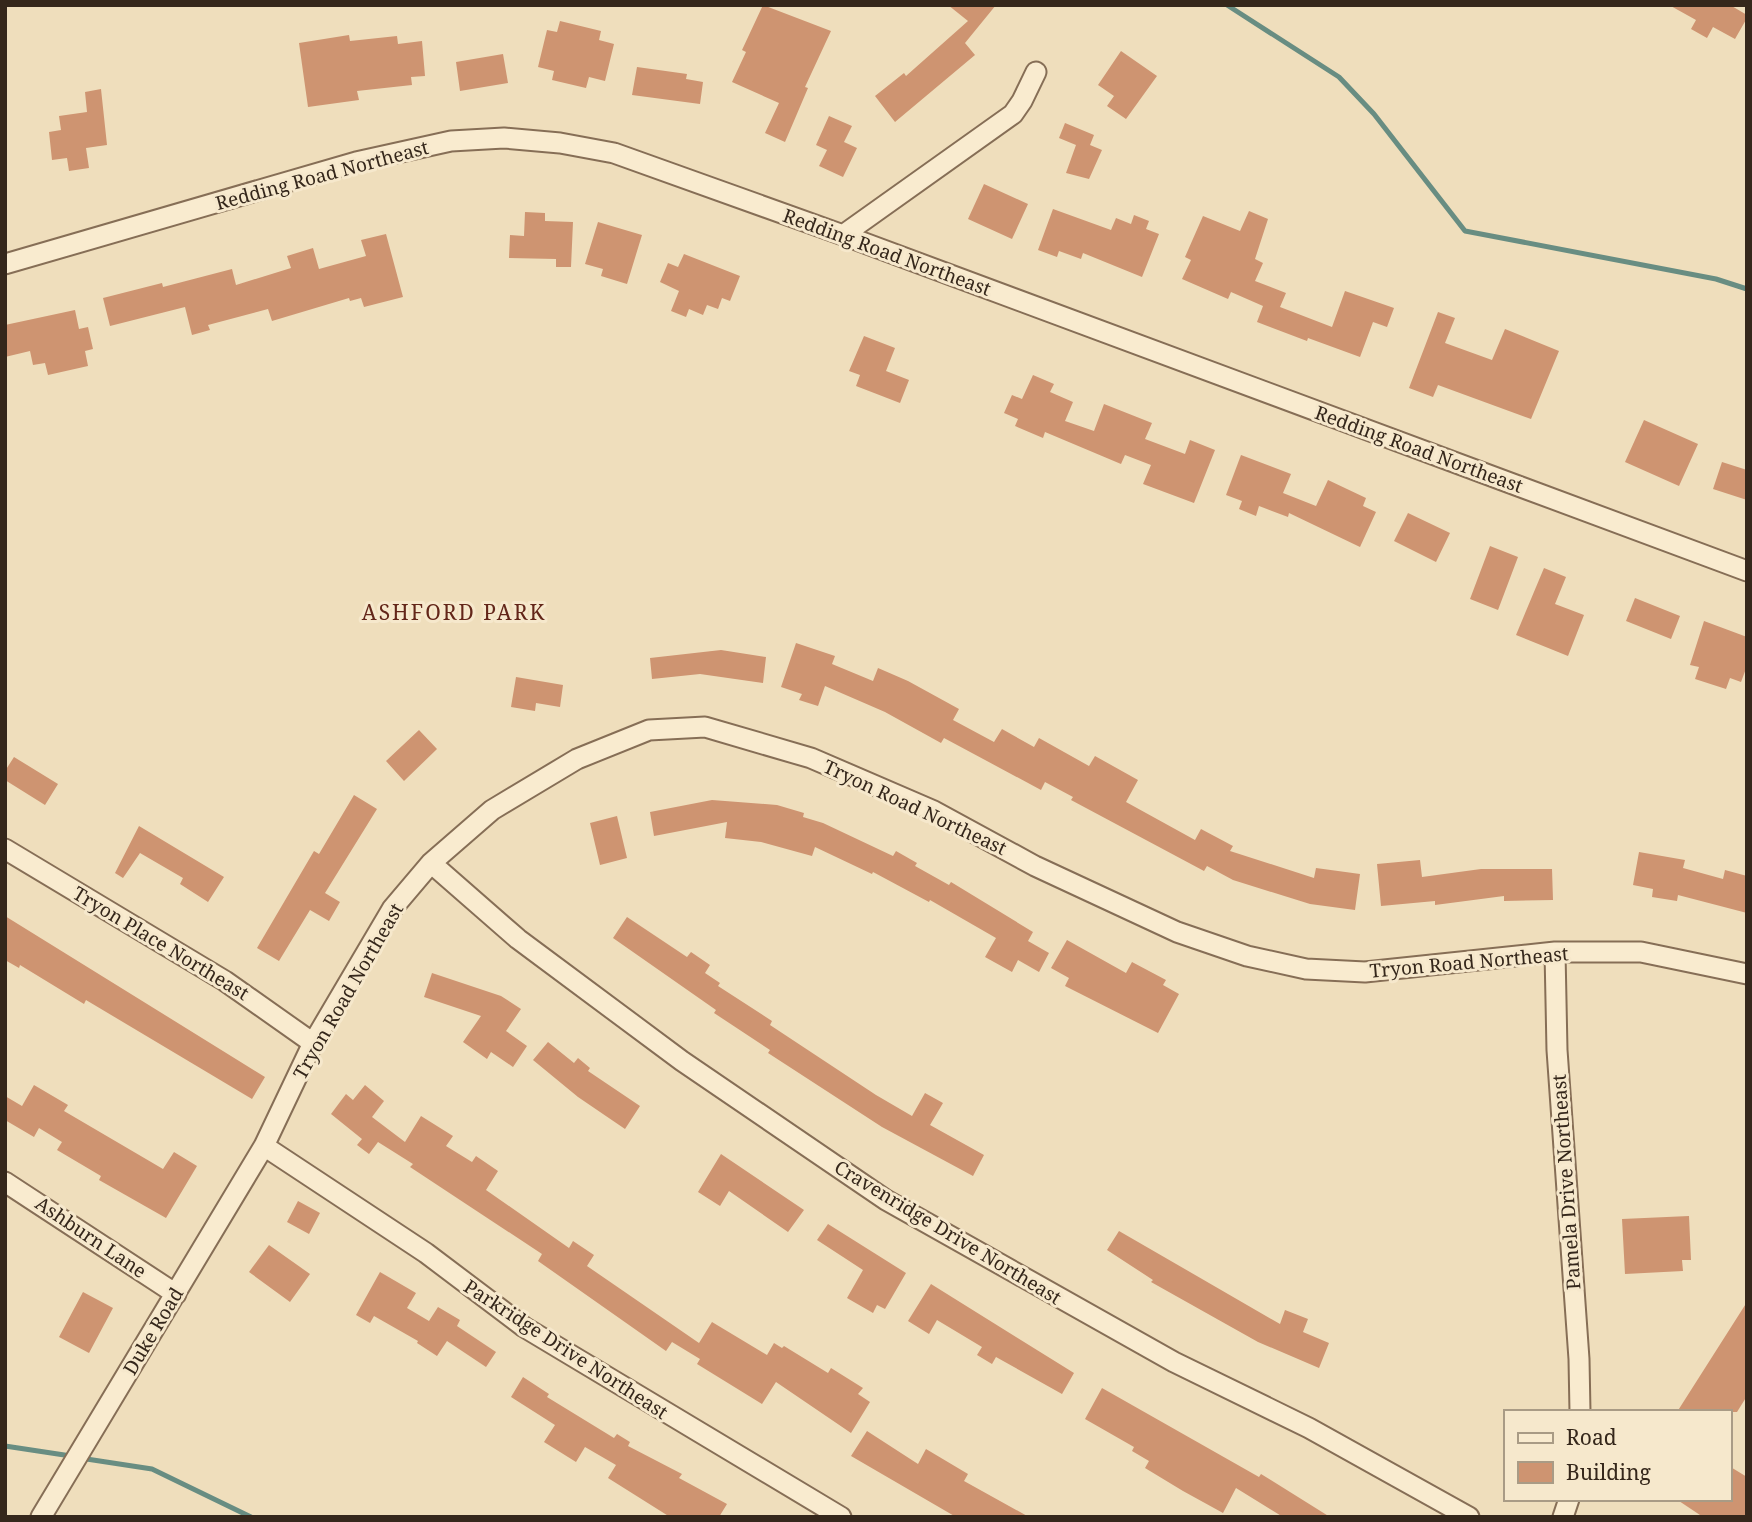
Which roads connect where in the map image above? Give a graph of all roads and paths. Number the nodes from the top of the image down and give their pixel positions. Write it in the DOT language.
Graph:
graph roads {
  1 [pos="1036,72"];
  2 [pos="843,235"];
  3 [pos="5,264"];
  4 [pos="1747,571"];
  5 [pos="5,849"];
  6 [pos="431,863"];
  7 [pos="1555,952"];
  8 [pos="1747,974"];
  9 [pos="313,1043"];
  10 [pos="264,1146"];
  11 [pos="5,1182"];
  12 [pos="176,1294"];
  13 [pos="1580,1410"];
  14 [pos="41,1517"];
  15 [pos="841,1517"];
  16 [pos="1469,1517"];
  1 -- 2 [label="street"];
  2 -- 3 [label="street, Redding Road Northeast"];
  2 -- 4 [label="street, Redding Road Northeast"];
  5 -- 9 [label="street, Tryon Place Northeast"];
  6 -- 7 [label="street, Tryon Road Northeast"];
  6 -- 9 [label="street, Tryon Road Northeast"];
  6 -- 16 [label="street, Cravenridge Drive Northeast"];
  7 -- 8 [label="street, Tryon Road Northeast"];
  7 -- 13 [label="street, Pamela Drive Northeast"];
  9 -- 10 [label="street, Tryon Road Northeast"];
  10 -- 12 [label="street, Duke Road"];
  10 -- 15 [label="street, Parkridge Drive Northeast"];
  11 -- 12 [label="street, Ashburn Lane"];
  12 -- 14 [label="street, Duke Road"];
}
